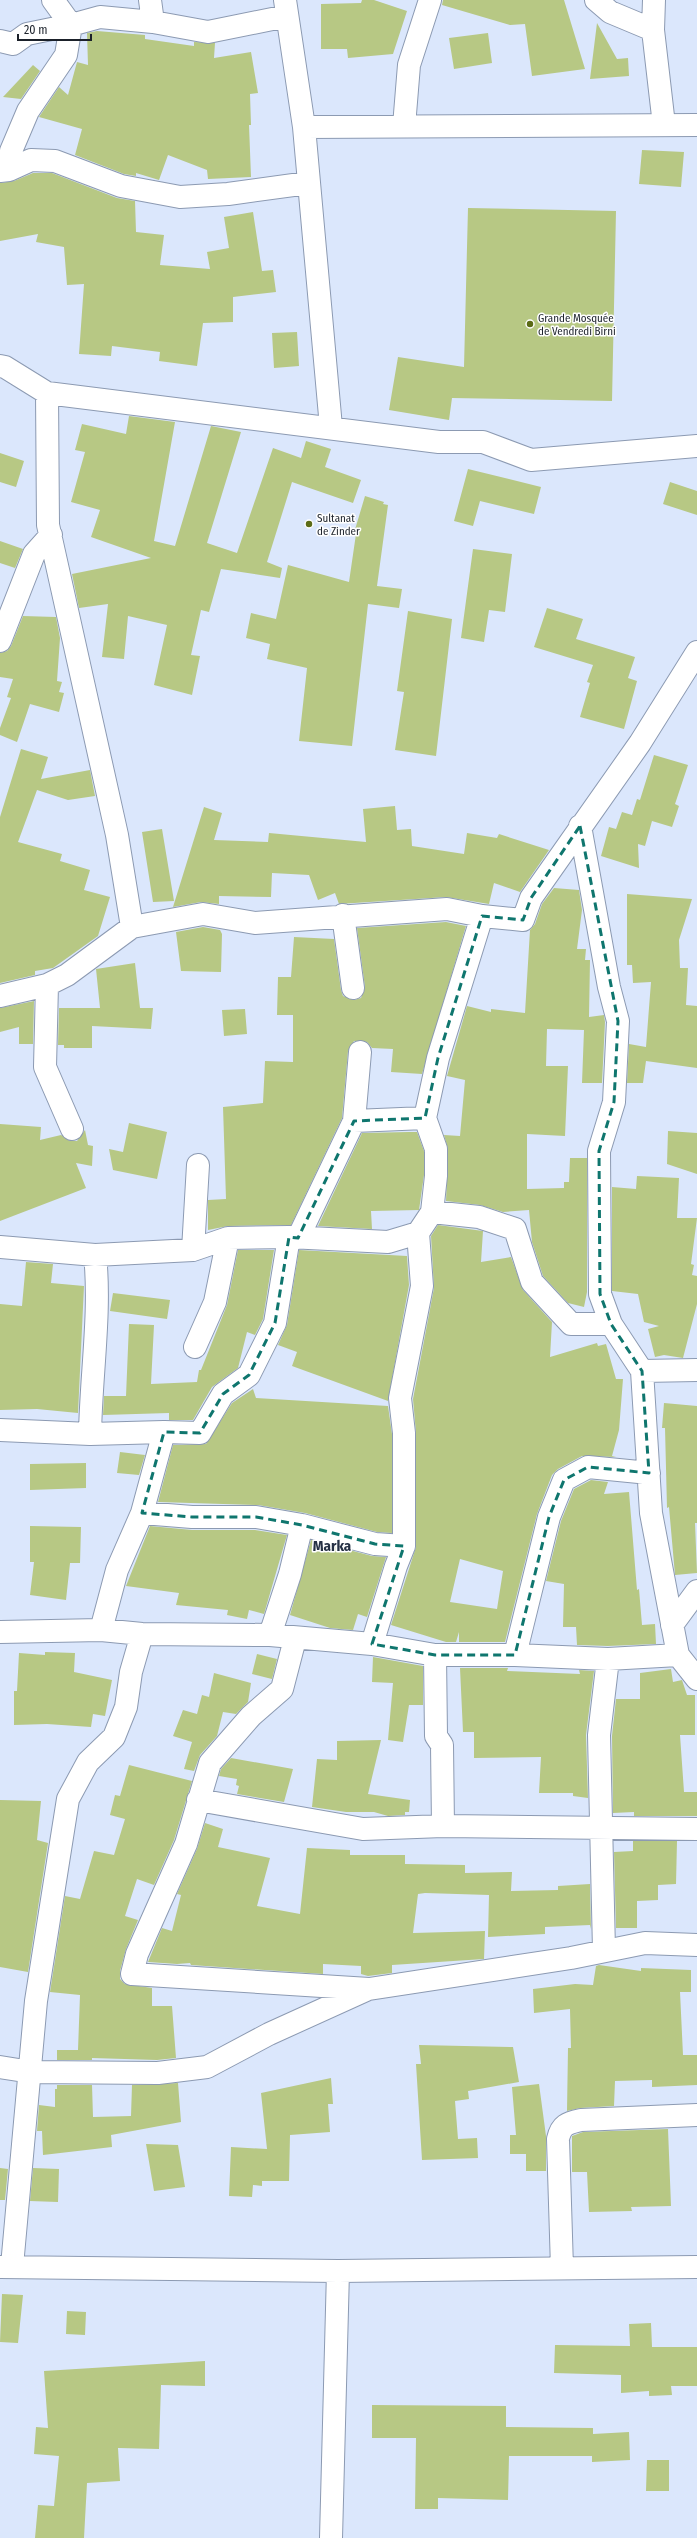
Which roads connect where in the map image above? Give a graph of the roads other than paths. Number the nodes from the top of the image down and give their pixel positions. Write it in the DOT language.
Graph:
graph roads {
  1 [pos="53,0"];
  2 [pos="150,0"];
  3 [pos="430,0"];
  4 [pos="596,0"];
  5 [pos="654,0"];
  6 [pos="286,8"];
  7 [pos="153,22"];
  8 [pos="71,25"];
  9 [pos="653,30"];
  10 [pos="0,41"];
  11 [pos="664,125"];
  12 [pos="697,125"];
  13 [pos="404,126"];
  14 [pos="304,127"];
  15 [pos="4,171"];
  16 [pos="308,183"];
  17 [pos="0,366"];
  18 [pos="48,393"];
  19 [pos="331,427"];
  20 [pos="697,446"];
  21 [pos="51,535"];
  22 [pos="0,641"];
  23 [pos="697,652"];
  24 [pos="580,826"];
  25 [pos="343,915"];
  26 [pos="482,916"];
  27 [pos="132,927"];
  28 [pos="47,985"];
  29 [pos="353,988"];
  30 [pos="0,996"];
  31 [pos="360,1052"];
  32 [pos="425,1118"];
  33 [pos="354,1121"];
  34 [pos="72,1129"];
  35 [pos="198,1165"];
  36 [pos="432,1212"];
  37 [pos="418,1233"];
  38 [pos="293,1237"];
  39 [pos="228,1238"];
  40 [pos="0,1247"];
  41 [pos="193,1250"];
  42 [pos="95,1255"];
  43 [pos="611,1324"];
  44 [pos="195,1347"];
  45 [pos="697,1370"];
  46 [pos="642,1371"];
  47 [pos="0,1430"];
  48 [pos="164,1432"];
  49 [pos="90,1434"];
  50 [pos="649,1473"];
  51 [pos="142,1513"];
  52 [pos="302,1525"];
  53 [pos="404,1546"];
  54 [pos="697,1591"];
  55 [pos="672,1626"];
  56 [pos="100,1630"];
  57 [pos="0,1632"];
  58 [pos="142,1634"];
  59 [pos="270,1635"];
  60 [pos="295,1639"];
  61 [pos="372,1644"];
  62 [pos="435,1655"];
  63 [pos="515,1655"];
  64 [pos="678,1655"];
  65 [pos="608,1659"];
  66 [pos="697,1679"];
  67 [pos="198,1800"];
  68 [pos="443,1826"];
  69 [pos="602,1826"];
  70 [pos="697,1829"];
  71 [pos="697,1945"];
  72 [pos="604,1950"];
  73 [pos="369,1989"];
  74 [pos="0,2068"];
  75 [pos="31,2072"];
  76 [pos="697,2114"];
  77 [pos="6,2266"];
  78 [pos="697,2267"];
  79 [pos="562,2268"];
  80 [pos="338,2271"];
  81 [pos="331,2538"];
  1 -- 8 [label="street"];
  2 -- 7 [label="street"];
  3 -- 13 [label="street"];
  4 -- 9 [label="street"];
  5 -- 9 [label="street"];
  6 -- 7 [label="street"];
  6 -- 14 [label="street"];
  7 -- 8 [label="street"];
  8 -- 10 [label="street"];
  8 -- 15 [label="street"];
  9 -- 11 [label="street"];
  11 -- 12 [label="street"];
  11 -- 13 [label="street"];
  13 -- 14 [label="street"];
  14 -- 16 [label="street"];
  15 -- 16 [label="street"];
  16 -- 19 [label="street"];
  17 -- 18 [label="street"];
  18 -- 19 [label="street"];
  18 -- 21 [label="street"];
  19 -- 20 [label="street"];
  21 -- 22 [label="street"];
  21 -- 27 [label="street"];
  23 -- 24 [label="street"];
  24 -- 26 [label="street"];
  24 -- 43 [label="street"];
  25 -- 26 [label="street"];
  25 -- 27 [label="street"];
  25 -- 29 [label="street"];
  26 -- 32 [label="street"];
  27 -- 28 [label="street"];
  28 -- 30 [label="street"];
  28 -- 34 [label="street"];
  31 -- 33 [label="street"];
  32 -- 33 [label="street"];
  32 -- 36 [label="street"];
  33 -- 38 [label="street"];
  35 -- 41 [label="street"];
  36 -- 37 [label="street"];
  36 -- 43 [label="street"];
  37 -- 38 [label="street"];
  37 -- 53 [label="street"];
  38 -- 39 [label="street"];
  38 -- 48 [label="street"];
  39 -- 41 [label="street"];
  39 -- 44 [label="street"];
  40 -- 42 [label="street"];
  41 -- 42 [label="street"];
  42 -- 49 [label="street"];
  43 -- 46 [label="street"];
  45 -- 46 [label="street"];
  46 -- 50 [label="street"];
  47 -- 49 [label="street"];
  48 -- 49 [label="street"];
  48 -- 51 [label="street"];
  50 -- 55 [label="street"];
  50 -- 63 [label="street"];
  51 -- 52 [label="street"];
  51 -- 56 [label="street"];
  52 -- 53 [label="street"];
  52 -- 59 [label="street"];
  53 -- 61 [label="street"];
  54 -- 55 [label="street"];
  55 -- 64 [label="street"];
  56 -- 57 [label="street"];
  56 -- 58 [label="street"];
  58 -- 59 [label="street"];
  58 -- 75 [label="street"];
  59 -- 60 [label="street"];
  60 -- 61 [label="street"];
  60 -- 67 [label="street"];
  61 -- 62 [label="street"];
  62 -- 63 [label="street"];
  62 -- 68 [label="street"];
  63 -- 65 [label="street"];
  64 -- 65 [label="street"];
  64 -- 66 [label="street"];
  65 -- 69 [label="street"];
  67 -- 68 [label="street"];
  67 -- 73 [label="street"];
  68 -- 69 [label="street"];
  69 -- 70 [label="street"];
  69 -- 72 [label="street"];
  71 -- 72 [label="street"];
  72 -- 73 [label="street"];
  73 -- 75 [label="street"];
  74 -- 75 [label="street"];
  75 -- 77 [label="street"];
  76 -- 79 [label="street"];
  77 -- 80 [label="street"];
  78 -- 79 [label="street"];
  79 -- 80 [label="street"];
  80 -- 81 [label="street"];
}
